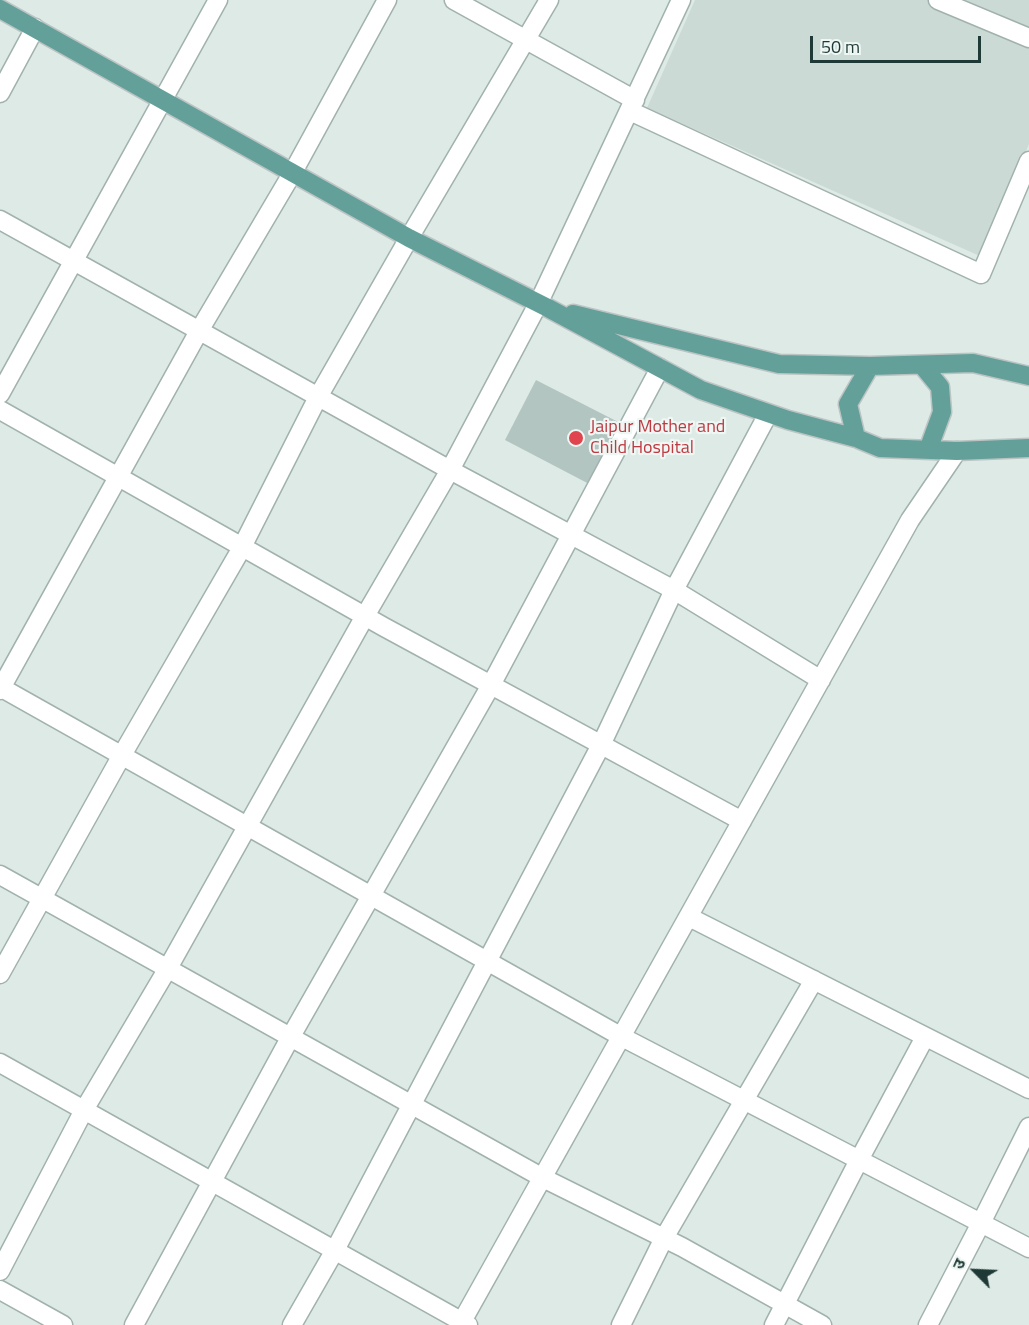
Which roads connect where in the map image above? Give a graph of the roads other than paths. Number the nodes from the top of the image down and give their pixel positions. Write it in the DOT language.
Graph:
graph roads {
  1 [pos="218,0"];
  2 [pos="387,0"];
  3 [pos="454,0"];
  4 [pos="549,0"];
  5 [pos="681,0"];
  6 [pos="938,0"];
  7 [pos="0,9"];
  8 [pos="35,28"];
  9 [pos="1029,38"];
  10 [pos="526,40"];
  11 [pos="0,93"];
  12 [pos="162,99"];
  13 [pos="632,106"];
  14 [pos="1029,161"];
  15 [pos="292,172"];
  16 [pos="0,220"];
  17 [pos="409,238"];
  18 [pos="73,261"];
  19 [pos="543,306"];
  20 [pos="199,331"];
  21 [pos="922,365"];
  22 [pos="870,366"];
  23 [pos="660,368"];
  24 [pos="1029,376"];
  25 [pos="0,394"];
  26 [pos="318,397"];
  27 [pos="0,410"];
  28 [pos="768,414"];
  29 [pos="856,438"];
  30 [pos="1029,448"];
  31 [pos="928,450"];
  32 [pos="957,451"];
  33 [pos="450,470"];
  34 [pos="118,476"];
  35 [pos="570,535"];
  36 [pos="243,547"];
  37 [pos="674,590"];
  38 [pos="364,616"];
  39 [pos="821,680"];
  40 [pos="491,685"];
  41 [pos="0,688"];
  42 [pos="601,745"];
  43 [pos="122,755"];
  44 [pos="742,821"];
  45 [pos="247,826"];
  46 [pos="0,874"];
  47 [pos="372,896"];
  48 [pos="42,898"];
  49 [pos="689,917"];
  50 [pos="487,961"];
  51 [pos="168,968"];
  52 [pos="0,974"];
  53 [pos="814,980"];
  54 [pos="622,1037"];
  55 [pos="925,1037"];
  56 [pos="290,1038"];
  57 [pos="0,1063"];
  58 [pos="1029,1089"];
  59 [pos="745,1101"];
  60 [pos="411,1105"];
  61 [pos="84,1110"];
  62 [pos="1029,1127"];
  63 [pos="859,1160"];
  64 [pos="543,1178"];
  65 [pos="212,1181"];
  66 [pos="981,1224"];
  67 [pos="664,1238"];
  68 [pos="1029,1248"];
  69 [pos="335,1250"];
  70 [pos="0,1271"];
  71 [pos="0,1290"];
  72 [pos="785,1304"];
  73 [pos="464,1324"];
  74 [pos="63,1325"];
  75 [pos="134,1325"];
  76 [pos="292,1325"];
  77 [pos="621,1325"];
  78 [pos="774,1325"];
  79 [pos="822,1325"];
  80 [pos="928,1325"];
  1 -- 12 [label="street"];
  2 -- 15 [label="street"];
  3 -- 10 [label="street"];
  4 -- 10 [label="street"];
  5 -- 13 [label="street"];
  6 -- 9 [label="street"];
  7 -- 8 [label="main road"];
  8 -- 11 [label="street"];
  8 -- 12 [label="main road"];
  10 -- 13 [label="street"];
  10 -- 17 [label="street"];
  12 -- 15 [label="main road"];
  12 -- 18 [label="street"];
  13 -- 14 [label="street"];
  13 -- 19 [label="street"];
  15 -- 17 [label="main road"];
  15 -- 20 [label="street"];
  16 -- 18 [label="street"];
  17 -- 19 [label="main road"];
  17 -- 26 [label="street"];
  18 -- 20 [label="street"];
  18 -- 25 [label="street"];
  19 -- 22 [label="main road"];
  19 -- 23 [label="main road"];
  19 -- 33 [label="street"];
  20 -- 26 [label="street"];
  20 -- 34 [label="street"];
  21 -- 22 [label="main road"];
  21 -- 24 [label="main road"];
  21 -- 31 [label="main road"];
  22 -- 29 [label="main road"];
  23 -- 28 [label="main road"];
  23 -- 35 [label="street"];
  26 -- 33 [label="street"];
  26 -- 36 [label="street"];
  27 -- 34 [label="street"];
  28 -- 29 [label="main road"];
  28 -- 37 [label="street"];
  29 -- 31 [label="main road"];
  30 -- 32 [label="main road"];
  31 -- 32 [label="main road"];
  32 -- 39 [label="street"];
  33 -- 35 [label="street"];
  33 -- 38 [label="street"];
  34 -- 36 [label="street"];
  34 -- 41 [label="street"];
  35 -- 37 [label="street"];
  35 -- 40 [label="street"];
  36 -- 38 [label="street"];
  36 -- 43 [label="street"];
  37 -- 39 [label="street"];
  37 -- 42 [label="street"];
  38 -- 40 [label="street"];
  38 -- 45 [label="street"];
  39 -- 44 [label="street"];
  40 -- 42 [label="street"];
  40 -- 47 [label="street"];
  41 -- 43 [label="street"];
  42 -- 44 [label="street"];
  42 -- 50 [label="street"];
  43 -- 45 [label="street"];
  43 -- 48 [label="street"];
  44 -- 49 [label="street"];
  45 -- 47 [label="street"];
  45 -- 51 [label="street"];
  46 -- 48 [label="street"];
  47 -- 50 [label="street"];
  47 -- 56 [label="street"];
  48 -- 51 [label="street"];
  48 -- 52 [label="street"];
  49 -- 53 [label="street"];
  49 -- 54 [label="street"];
  50 -- 54 [label="street"];
  50 -- 60 [label="street"];
  51 -- 56 [label="street"];
  51 -- 61 [label="street"];
  53 -- 55 [label="street"];
  53 -- 59 [label="street"];
  54 -- 59 [label="street"];
  54 -- 64 [label="street"];
  55 -- 58 [label="street"];
  55 -- 63 [label="street"];
  56 -- 60 [label="street"];
  56 -- 65 [label="street"];
  57 -- 61 [label="street"];
  59 -- 63 [label="street"];
  59 -- 67 [label="street"];
  60 -- 64 [label="street"];
  60 -- 69 [label="street"];
  61 -- 65 [label="street"];
  61 -- 70 [label="street"];
  62 -- 66 [label="street"];
  63 -- 66 [label="street"];
  63 -- 72 [label="street"];
  64 -- 67 [label="street"];
  64 -- 73 [label="street"];
  65 -- 69 [label="street"];
  65 -- 75 [label="street"];
  66 -- 68 [label="street"];
  66 -- 80 [label="street"];
  67 -- 72 [label="street"];
  67 -- 77 [label="street"];
  69 -- 73 [label="street"];
  69 -- 76 [label="street"];
  71 -- 74 [label="street"];
  72 -- 78 [label="street"];
  72 -- 79 [label="street"];
}
